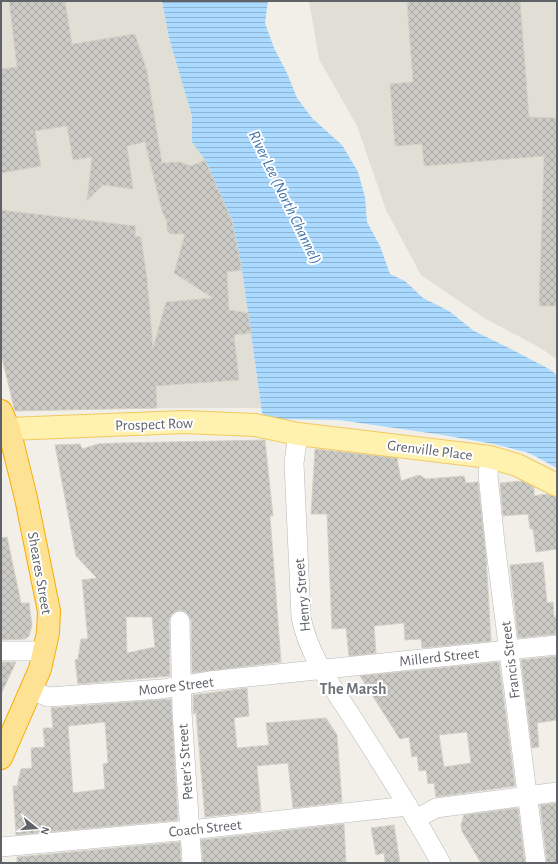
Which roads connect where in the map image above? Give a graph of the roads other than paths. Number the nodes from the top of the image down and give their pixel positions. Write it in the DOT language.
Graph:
graph roads {
  1 [pos="5,420"];
  2 [pos="298,434"];
  3 [pos="490,457"];
  4 [pos="557,486"];
  5 [pos="180,621"];
  6 [pos="557,645"];
  7 [pos="509,650"];
  8 [pos="1,651"];
  9 [pos="45,651"];
  10 [pos="322,671"];
  11 [pos="181,686"];
  12 [pos="31,690"];
  13 [pos="1,758"];
  14 [pos="557,792"];
  15 [pos="527,795"];
  16 [pos="412,812"];
  17 [pos="190,830"];
  18 [pos="6,852"];
  19 [pos="192,863"];
  20 [pos="441,863"];
  21 [pos="536,863"];
  1 -- 2 [label="main road, Prospect Row"];
  1 -- 9 [label="highway, Sheares Street"];
  2 -- 3 [label="main road, Grenville Place"];
  2 -- 10 [label="street, Henry Street"];
  3 -- 4 [label="main road, Grenville Place"];
  3 -- 7 [label="street, Francis Street"];
  5 -- 11 [label="street, Peter's Street"];
  6 -- 7 [label="street, Millerd Street"];
  7 -- 10 [label="street, Millerd Street"];
  7 -- 15 [label="street, Francis Street"];
  8 -- 9 [label="street"];
  9 -- 12 [label="highway, Sheares Street"];
  10 -- 11 [label="street, Moore Street"];
  10 -- 16 [label="street, Henry Street"];
  11 -- 12 [label="street, Moore Street"];
  11 -- 17 [label="street, Peter's Street"];
  12 -- 13 [label="highway, Sheares Street"];
  14 -- 15 [label="street"];
  15 -- 16 [label="street"];
  15 -- 21 [label="street, Francis Street"];
  16 -- 17 [label="street, Coach Street"];
  16 -- 20 [label="street, Henry Street"];
  17 -- 18 [label="street, Coach Street"];
  17 -- 19 [label="street, Peter's Street"];
}
